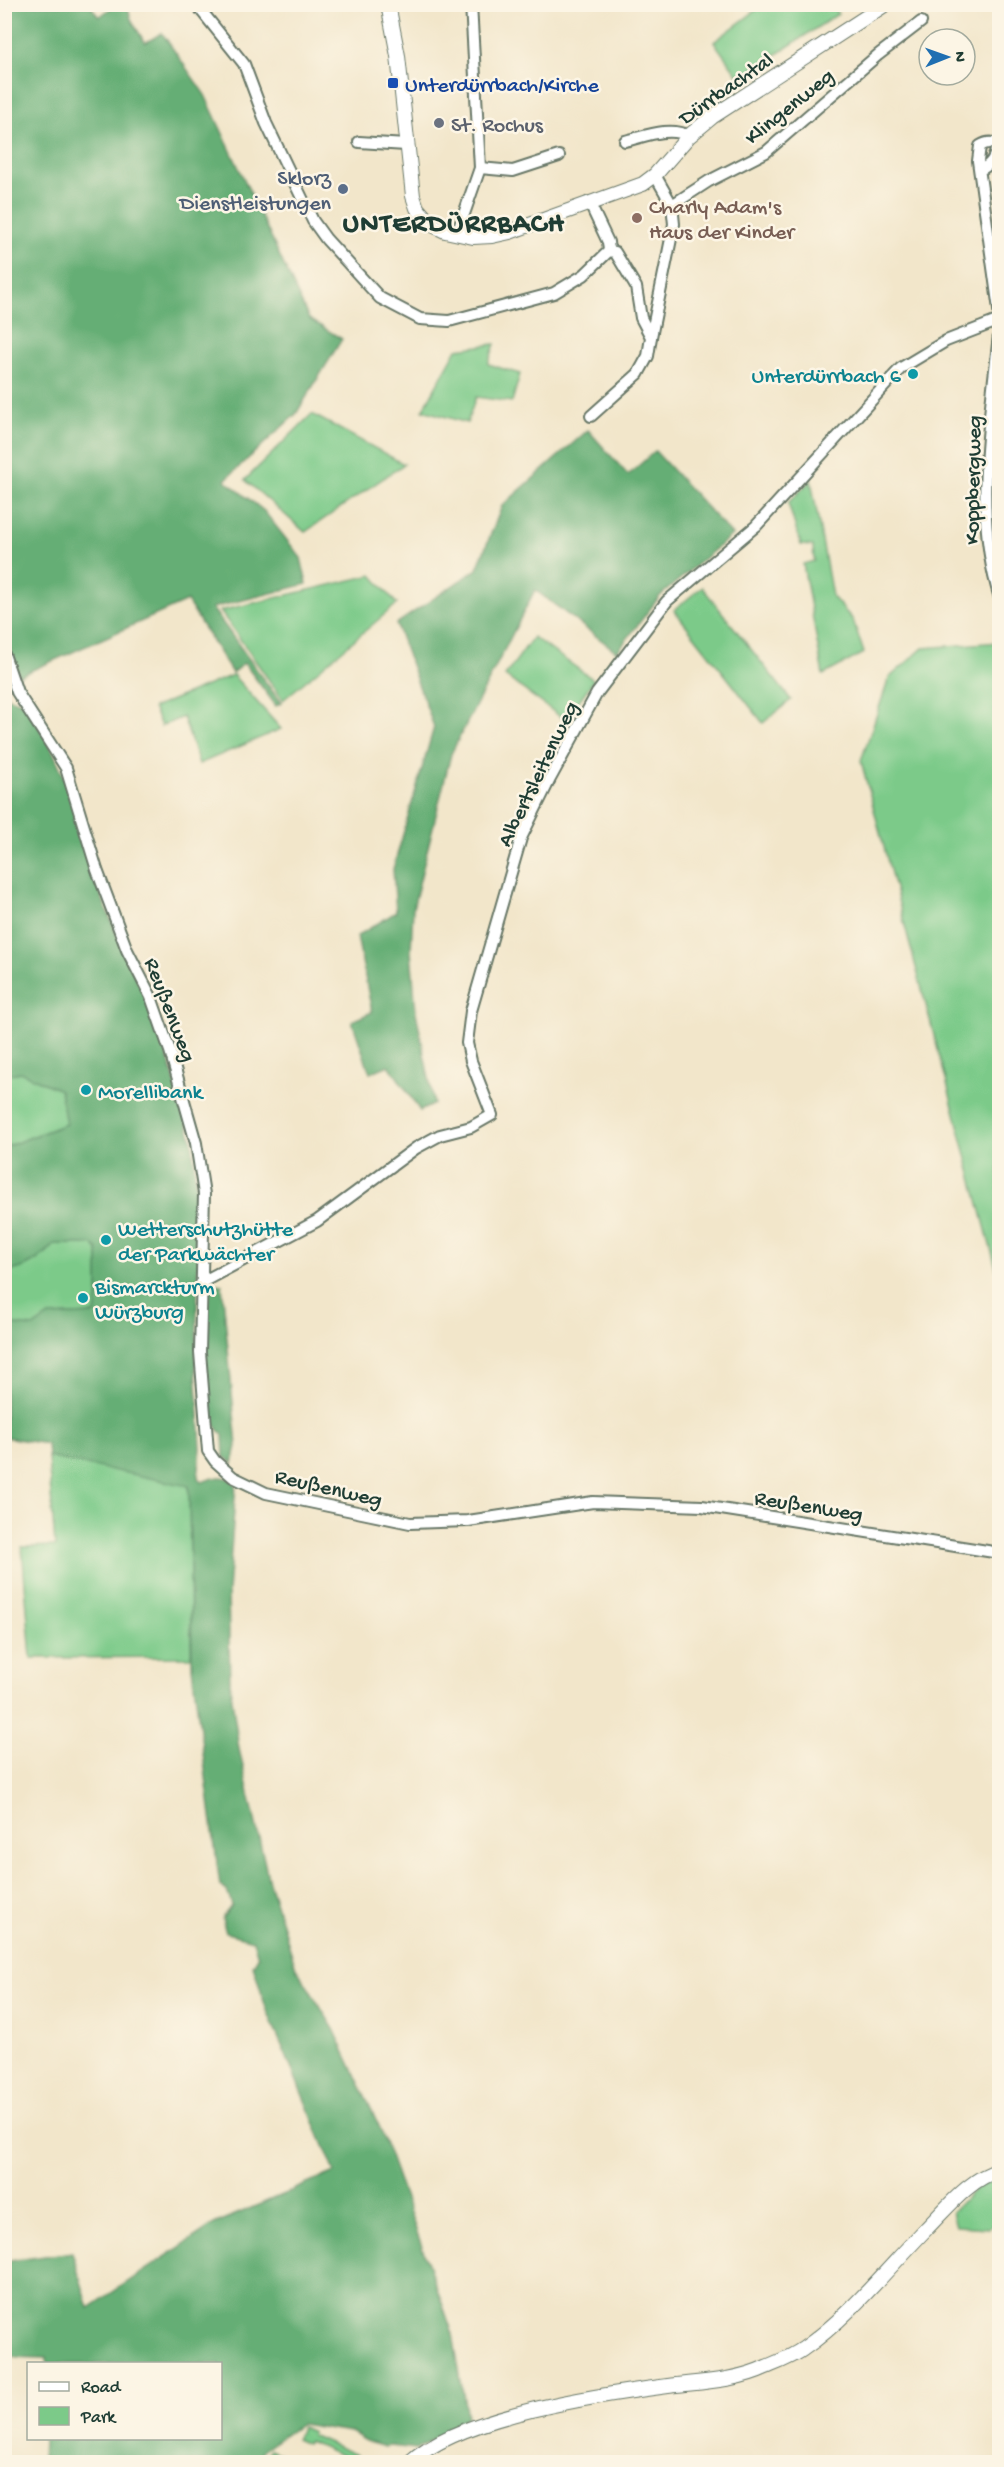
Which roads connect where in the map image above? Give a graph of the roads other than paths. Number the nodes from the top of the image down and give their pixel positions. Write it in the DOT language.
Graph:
graph roads {
  1 [pos="196,4"];
  2 [pos="388,4"];
  3 [pos="471,4"];
  4 [pos="886,4"];
  5 [pos="921,22"];
  6 [pos="689,136"];
  7 [pos="625,141"];
  8 [pos="358,142"];
  9 [pos="406,146"];
  10 [pos="559,156"];
  11 [pos="480,168"];
  12 [pos="980,170"];
  13 [pos="655,175"];
  14 [pos="589,202"];
  15 [pos="672,205"];
  16 [pos="457,234"];
  17 [pos="609,251"];
  18 [pos="999,319"];
  19 [pos="999,325"];
  20 [pos="651,337"];
  21 [pos="591,416"];
  22 [pos="999,598"];
  23 [pos="4,654"];
  24 [pos="202,1282"];
  25 [pos="999,1553"];
  26 [pos="999,2170"];
  27 [pos="410,2463"];
  1 -- 17 [label="street"];
  2 -- 9 [label="street, Dürrbachtal"];
  3 -- 11 [label="street"];
  4 -- 6 [label="street, Dürrbachtal"];
  5 -- 15 [label="street, Klingenweg"];
  6 -- 7 [label="street"];
  6 -- 13 [label="street, Dürrbachtal"];
  8 -- 9 [label="street"];
  9 -- 16 [label="street, Dürrbachtal"];
  10 -- 11 [label="street"];
  11 -- 16 [label="street"];
  12 -- 18 [label="street"];
  13 -- 14 [label="street, Dürrbachtal"];
  13 -- 15 [label="street"];
  14 -- 16 [label="street, Dürrbachtal"];
  14 -- 17 [label="street"];
  15 -- 20 [label="street"];
  17 -- 20 [label="street"];
  18 -- 24 [label="street, Albertsleitenweg"];
  19 -- 22 [label="street, Koppbergweg"];
  20 -- 21 [label="street"];
  23 -- 24 [label="street, Reußenweg"];
  24 -- 25 [label="street, Reußenweg"];
  26 -- 27 [label="street"];
}
